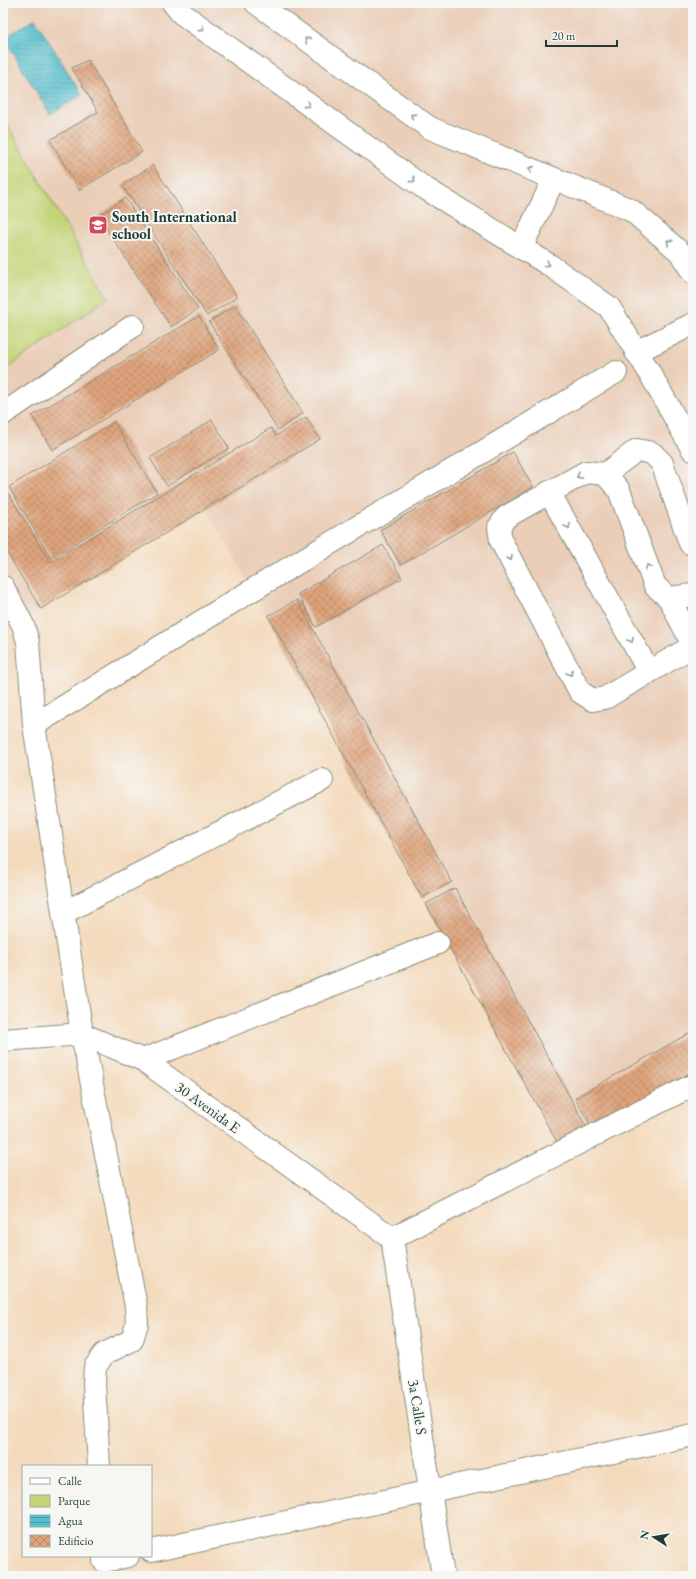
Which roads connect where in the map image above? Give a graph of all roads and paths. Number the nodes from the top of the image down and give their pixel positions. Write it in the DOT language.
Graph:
graph roads {
  1 [pos="173,3"];
  2 [pos="256,3"];
  3 [pos="554,179"];
  4 [pos="522,248"];
  5 [pos="693,273"];
  6 [pos="693,324"];
  7 [pos="133,326"];
  8 [pos="636,352"];
  9 [pos="616,372"];
  10 [pos="3,414"];
  11 [pos="693,450"];
  12 [pos="605,474"];
  13 [pos="549,492"];
  14 [pos="690,543"];
  15 [pos="3,587"];
  16 [pos="693,595"];
  17 [pos="669,598"];
  18 [pos="11,620"];
  19 [pos="693,646"];
  20 [pos="649,672"];
  21 [pos="34,725"];
  22 [pos="322,780"];
  23 [pos="63,913"];
  24 [pos="438,944"];
  25 [pos="82,1034"];
  26 [pos="3,1040"];
  27 [pos="143,1060"];
  28 [pos="693,1085"];
  29 [pos="392,1238"];
  30 [pos="693,1435"];
  31 [pos="99,1465"];
  32 [pos="431,1490"];
  33 [pos="152,1551"];
  34 [pos="125,1557"];
  35 [pos="105,1564"];
  36 [pos="443,1576"];
  1 -- 4 [label="street, one-way"];
  3 -- 2 [label="street, one-way"];
  3 -- 4 [label="street"];
  5 -- 3 [label="street, one-way"];
  4 -- 8 [label="street, one-way"];
  6 -- 8 [label="street"];
  7 -- 10 [label="street"];
  8 -- 11 [label="street"];
  9 -- 21 [label="street"];
  12 -- 13 [label="street, one-way"];
  12 -- 14 [label="street"];
  17 -- 12 [label="street, one-way"];
  13 -- 20 [label="street, one-way"];
  13 -- 20 [label="street, one-way"];
  15 -- 18 [label="street"];
  16 -- 17 [label="street"];
  17 -- 19 [label="street"];
  18 -- 21 [label="street"];
  19 -- 20 [label="street"];
  21 -- 23 [label="street"];
  22 -- 23 [label="street"];
  23 -- 25 [label="street"];
  24 -- 27 [label="street"];
  25 -- 26 [label="street, 30 Avenida E"];
  25 -- 27 [label="street, 30 Avenida E"];
  25 -- 31 [label="street"];
  27 -- 29 [label="street, 30 Avenida E"];
  28 -- 29 [label="street"];
  29 -- 32 [label="street, 3a Calle S"];
  30 -- 32 [label="street"];
  32 -- 33 [label="street"];
  32 -- 36 [label="street, 3a Calle S"];
  34 -- 35 [label="street"];
}
